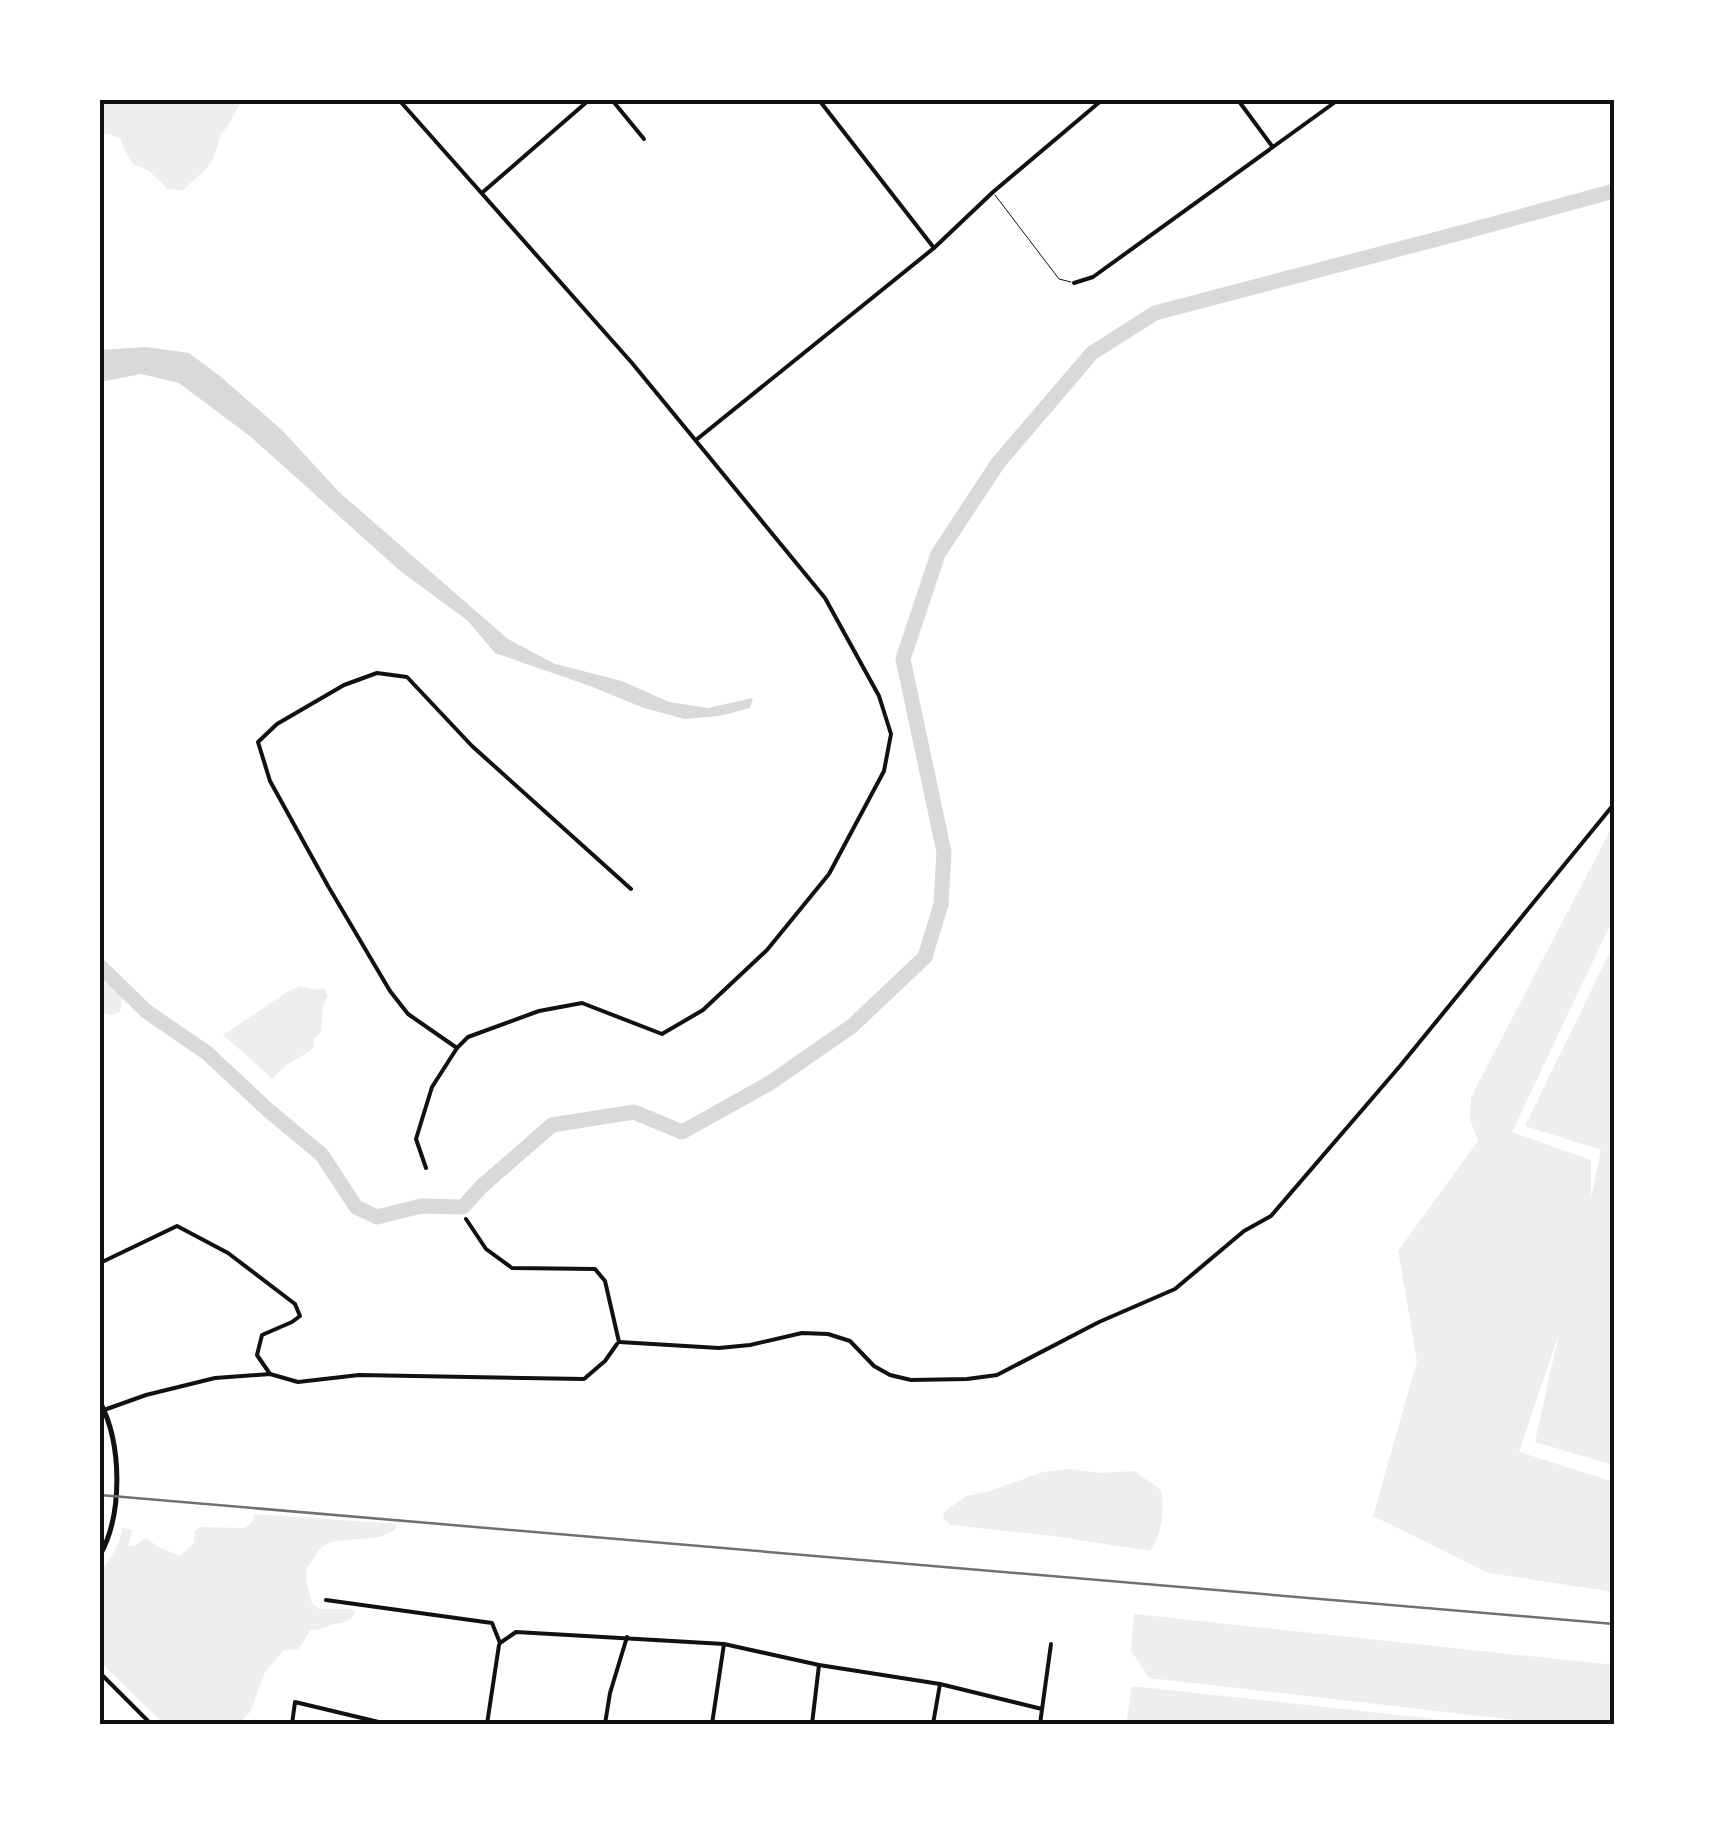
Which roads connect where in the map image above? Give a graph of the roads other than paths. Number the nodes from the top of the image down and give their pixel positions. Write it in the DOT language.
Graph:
graph roads {
  1 [pos="399,100"];
  2 [pos="589,100"];
  3 [pos="612,100"];
  4 [pos="820,100"];
  5 [pos="1102,100"];
  6 [pos="1238,100"];
  7 [pos="1338,100"];
  8 [pos="644,139"];
  9 [pos="1272,146"];
  10 [pos="993,192"];
  11 [pos="482,194"];
  12 [pos="934,248"];
  13 [pos="1074,283"];
  14 [pos="695,441"];
  15 [pos="1614,804"];
  16 [pos="632,888"];
  17 [pos="458,1048"];
  18 [pos="426,1168"];
  19 [pos="466,1219"];
  20 [pos="100,1263"];
  21 [pos="619,1342"];
  22 [pos="270,1374"];
  23 [pos="101,1407"];
  24 [pos="100,1555"];
  25 [pos="326,1600"];
  26 [pos="627,1638"];
  27 [pos="500,1643"];
  28 [pos="724,1644"];
  29 [pos="1051,1644"];
  30 [pos="820,1665"];
  31 [pos="100,1673"];
  32 [pos="940,1684"];
  33 [pos="1042,1709"];
  34 [pos="151,1724"];
  35 [pos="292,1724"];
  36 [pos="387,1724"];
  37 [pos="487,1724"];
  38 [pos="605,1724"];
  39 [pos="712,1724"];
  40 [pos="812,1724"];
  41 [pos="933,1724"];
  42 [pos="1040,1724"];
  1 -- 11 [label="street"];
  2 -- 11 [label="street"];
  3 -- 8 [label="street"];
  4 -- 12 [label="street"];
  5 -- 10 [label="street"];
  6 -- 9 [label="street"];
  7 -- 9 [label="street"];
  9 -- 13 [label="street"];
  10 -- 12 [label="street"];
  10 -- 13 [label="lane"];
  11 -- 14 [label="street"];
  12 -- 14 [label="street"];
  14 -- 17 [label="street"];
  15 -- 21 [label="street"];
  16 -- 17 [label="street"];
  17 -- 18 [label="street"];
  19 -- 21 [label="street"];
  20 -- 22 [label="street"];
  21 -- 22 [label="street"];
  22 -- 23 [label="street"];
  23 -- 24 [label="street"];
  25 -- 27 [label="street"];
  26 -- 27 [label="street"];
  26 -- 28 [label="street"];
  26 -- 38 [label="street"];
  27 -- 37 [label="street"];
  28 -- 30 [label="street"];
  28 -- 39 [label="street"];
  29 -- 33 [label="street"];
  30 -- 32 [label="street"];
  30 -- 40 [label="street"];
  31 -- 34 [label="street"];
  32 -- 33 [label="street"];
  32 -- 41 [label="street"];
  33 -- 42 [label="street"];
  35 -- 36 [label="street"];
}
